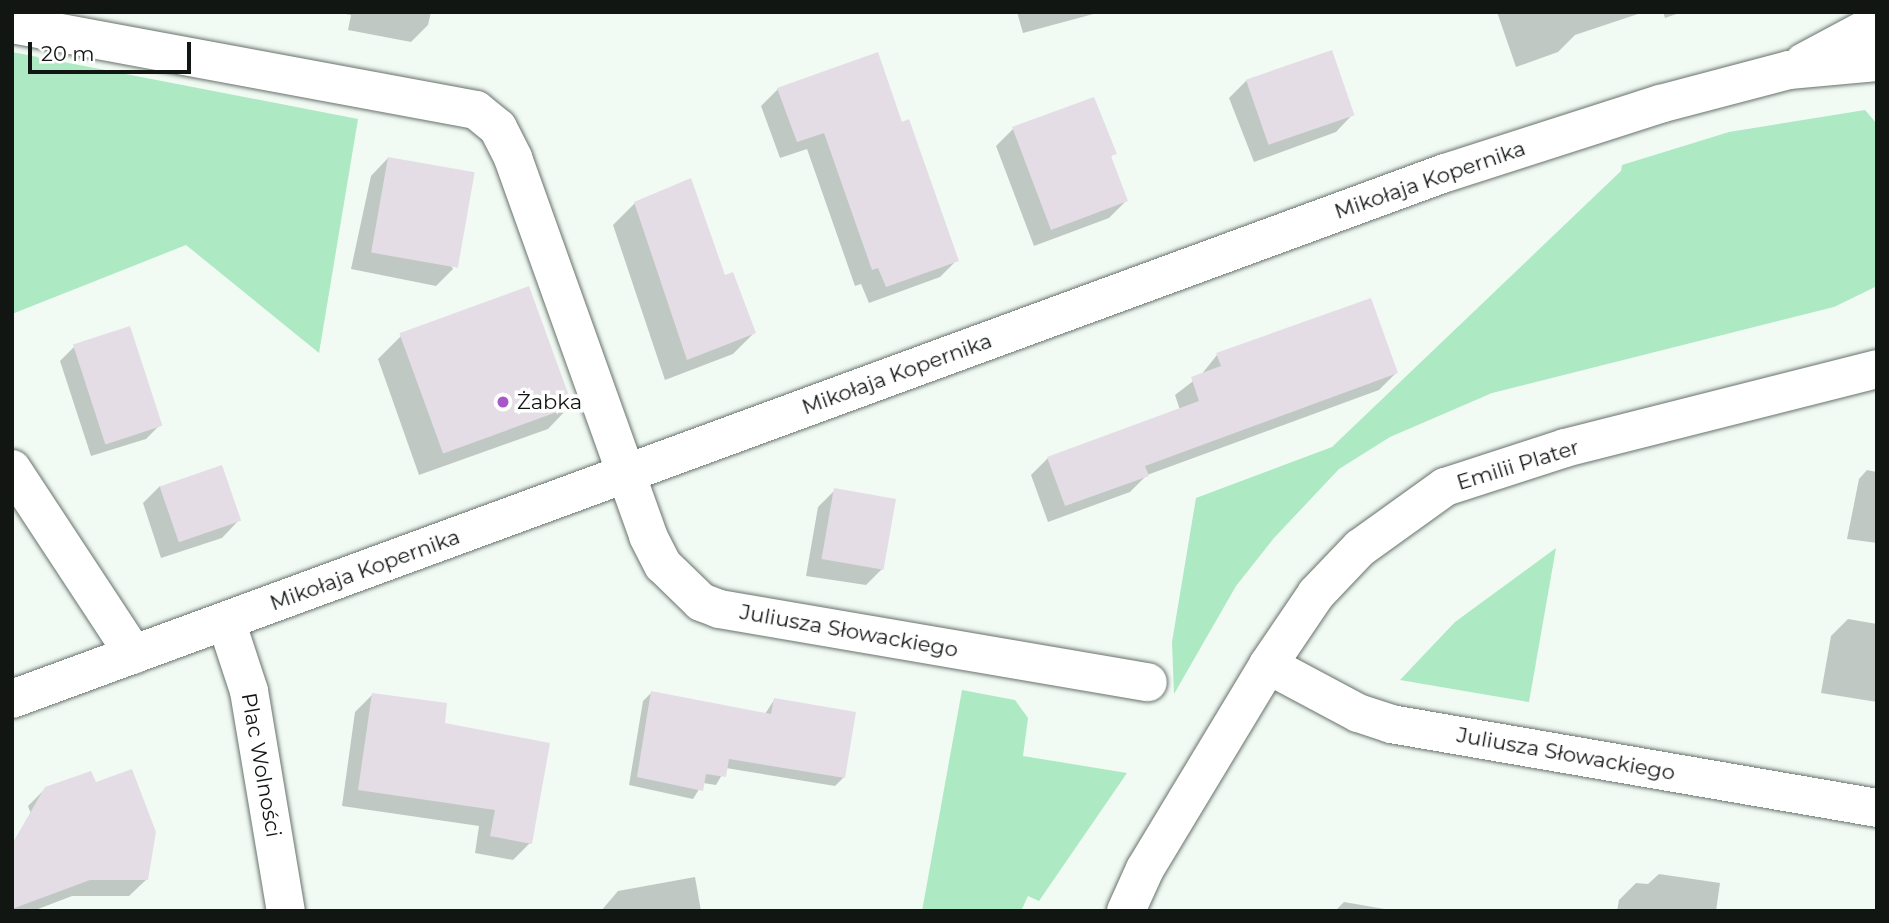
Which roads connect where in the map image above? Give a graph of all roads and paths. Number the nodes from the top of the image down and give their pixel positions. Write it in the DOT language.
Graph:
graph roads {
  1 [pos="1877,23"];
  2 [pos="12,24"];
  3 [pos="1877,62"];
  4 [pos="1789,70"];
  5 [pos="1877,347"];
  6 [pos="1877,369"];
  7 [pos="1828,382"];
  8 [pos="12,469"];
  9 [pos="624,475"];
  10 [pos="226,621"];
  11 [pos="134,655"];
  12 [pos="1268,665"];
  13 [pos="1148,682"];
  14 [pos="12,699"];
  15 [pos="1877,808"];
  16 [pos="286,911"];
  17 [pos="1126,911"];
  1 -- 4 [label="street, Mikołaja Kopernika"];
  2 -- 9 [label="street, Juliusza Słowackiego"];
  3 -- 4 [label="street, Mikołaja Kopernika"];
  4 -- 9 [label="street, Mikołaja Kopernika"];
  5 -- 7 [label="street, Emilii Plater"];
  6 -- 7 [label="street, Emilii Plater"];
  7 -- 12 [label="street, Emilii Plater"];
  8 -- 11 [label="street"];
  9 -- 10 [label="street, Mikołaja Kopernika"];
  9 -- 13 [label="street, Juliusza Słowackiego"];
  10 -- 11 [label="street, Mikołaja Kopernika"];
  10 -- 16 [label="street, Plac Wolności"];
  11 -- 14 [label="street, Mikołaja Kopernika"];
  12 -- 15 [label="street, Juliusza Słowackiego"];
  12 -- 17 [label="street, Emilii Plater"];
}
